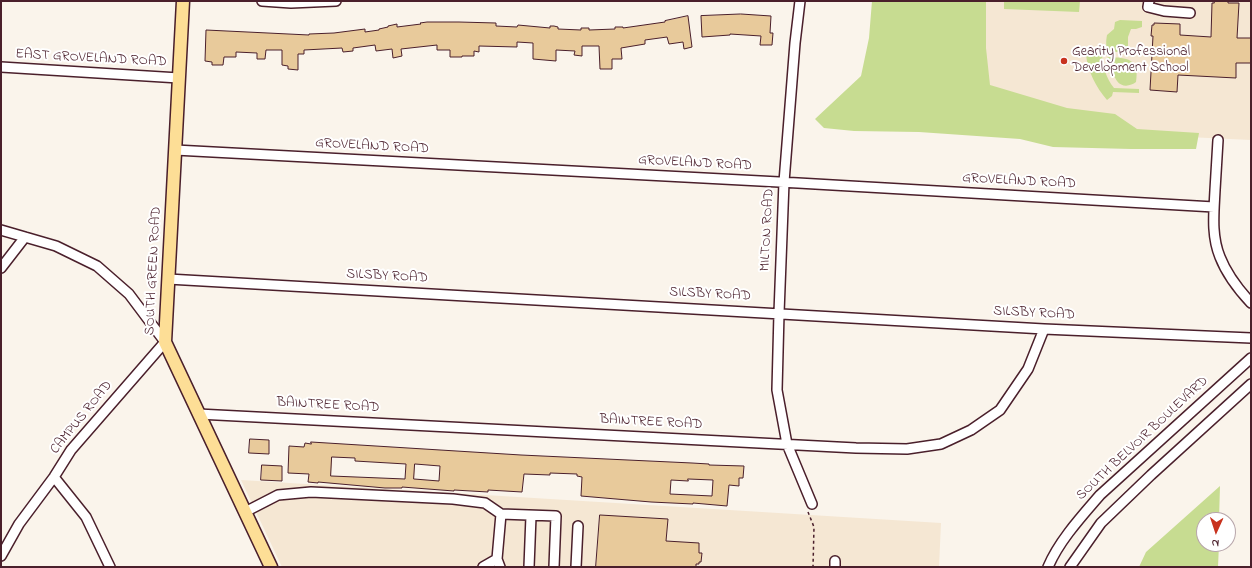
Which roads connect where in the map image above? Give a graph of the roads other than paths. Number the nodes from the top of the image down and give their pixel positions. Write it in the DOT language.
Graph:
graph roads {
  1 [pos="183,1"];
  2 [pos="262,1"];
  3 [pos="336,1"];
  4 [pos="800,1"];
  5 [pos="1149,1"];
  6 [pos="1190,13"];
  7 [pos="1,67"];
  8 [pos="179,78"];
  9 [pos="1218,140"];
  10 [pos="175,150"];
  11 [pos="784,182"];
  12 [pos="1214,207"];
  13 [pos="1,230"];
  14 [pos="25,237"];
  15 [pos="1,268"];
  16 [pos="168,279"];
  17 [pos="1251,303"];
  18 [pos="779,313"];
  19 [pos="1044,329"];
  20 [pos="1251,338"];
  21 [pos="165,342"];
  22 [pos="1251,358"];
  23 [pos="1251,384"];
  24 [pos="198,414"];
  25 [pos="787,444"];
  26 [pos="54,477"];
  27 [pos="812,504"];
  28 [pos="245,512"];
  29 [pos="501,514"];
  30 [pos="532,516"];
  31 [pos="578,526"];
  32 [pos="1,556"];
  33 [pos="499,563"];
  34 [pos="110,567"];
  35 [pos="271,567"];
  36 [pos="483,567"];
  37 [pos="529,567"];
  38 [pos="554,567"];
  39 [pos="576,567"];
  40 [pos="1048,567"];
  41 [pos="1070,567"];
  1 -- 8 [label="main road, SOUTH GREEN ROAD"];
  2 -- 3 [label="street"];
  4 -- 11 [label="street, MILTON ROAD"];
  5 -- 6 [label="street"];
  7 -- 8 [label="street, EAST GROVELAND ROAD"];
  8 -- 10 [label="main road, SOUTH GREEN ROAD"];
  9 -- 12 [label="street"];
  10 -- 11 [label="street, GROVELAND ROAD"];
  10 -- 16 [label="main road, SOUTH GREEN ROAD"];
  11 -- 12 [label="street, GROVELAND ROAD"];
  11 -- 18 [label="street, MILTON ROAD"];
  12 -- 17 [label="street"];
  13 -- 14 [label="street"];
  14 -- 15 [label="street"];
  14 -- 21 [label="street"];
  16 -- 18 [label="street, SILSBY ROAD"];
  16 -- 21 [label="main road, SOUTH GREEN ROAD"];
  18 -- 19 [label="street, SILSBY ROAD"];
  18 -- 25 [label="street, MILTON ROAD"];
  19 -- 20 [label="street, SILSBY ROAD"];
  19 -- 25 [label="street, BAINTREE ROAD"];
  21 -- 24 [label="main road, SOUTH GREEN ROAD"];
  21 -- 26 [label="street, CAMPUS ROAD"];
  22 -- 40 [label="street, SOUTH BELVOIR BOULEVARD"];
  23 -- 41 [label="street"];
  24 -- 25 [label="street, BAINTREE ROAD"];
  24 -- 28 [label="main road, SOUTH GREEN ROAD"];
  25 -- 27 [label="street, MILTON ROAD"];
  26 -- 32 [label="street, CAMPUS ROAD"];
  26 -- 34 [label="street"];
  28 -- 29 [label="street"];
  28 -- 35 [label="main road, SOUTH GREEN ROAD"];
  29 -- 30 [label="street"];
  29 -- 33 [label="street"];
  30 -- 37 [label="street"];
  30 -- 38 [label="street"];
  31 -- 39 [label="street"];
  33 -- 36 [label="street"];
}
